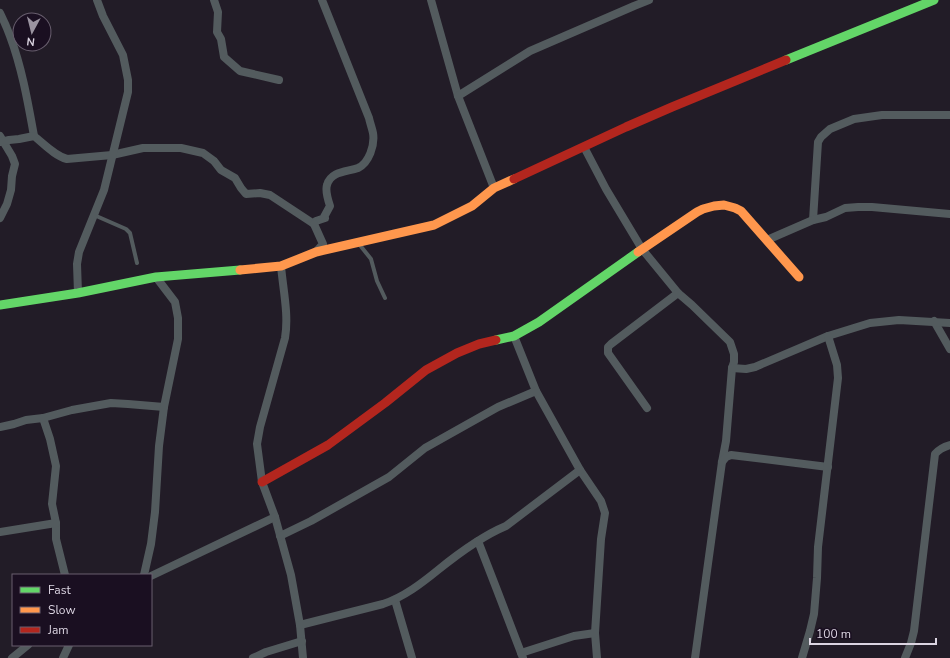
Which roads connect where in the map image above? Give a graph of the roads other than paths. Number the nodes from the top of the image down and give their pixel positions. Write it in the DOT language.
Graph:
graph roads {
  1 [pos="97,0"];
  2 [pos="214,0"];
  3 [pos="322,0"];
  4 [pos="431,0"];
  5 [pos="649,0"];
  6 [pos="930,1"];
  7 [pos="0,13"];
  8 [pos="278,80"];
  9 [pos="458,96"];
  10 [pos="950,115"];
  11 [pos="34,136"];
  12 [pos="1,140"];
  13 [pos="584,147"];
  14 [pos="112,154"];
  15 [pos="494,188"];
  16 [pos="950,214"];
  17 [pos="94,215"];
  18 [pos="0,218"];
  19 [pos="813,220"];
  20 [pos="314,224"];
  21 [pos="767,240"];
  22 [pos="357,242"];
  23 [pos="642,249"];
  24 [pos="316,252"];
  25 [pos="137,263"];
  26 [pos="280,266"];
  27 [pos="156,277"];
  28 [pos="799,277"];
  29 [pos="78,293"];
  30 [pos="678,293"];
  31 [pos="385,298"];
  32 [pos="0,305"];
  33 [pos="934,321"];
  34 [pos="950,323"];
  35 [pos="514,336"];
  36 [pos="828,336"];
  37 [pos="950,349"];
  38 [pos="732,368"];
  39 [pos="536,391"];
  40 [pos="164,407"];
  41 [pos="647,408"];
  42 [pos="42,418"];
  43 [pos="0,427"];
  44 [pos="950,445"];
  45 [pos="722,462"];
  46 [pos="828,467"];
  47 [pos="580,470"];
  48 [pos="262,482"];
  49 [pos="275,517"];
  50 [pos="56,523"];
  51 [pos="0,532"];
  52 [pos="280,536"];
  53 [pos="478,541"];
  54 [pos="65,574"];
  55 [pos="144,574"];
  56 [pos="152,576"];
  57 [pos="395,600"];
  58 [pos="300,625"];
  59 [pos="595,633"];
  60 [pos="302,641"];
  61 [pos="27,646"];
  62 [pos="68,646"];
  63 [pos="522,655"];
  64 [pos="12,658"];
  65 [pos="64,658"];
  66 [pos="253,658"];
  67 [pos="302,658"];
  68 [pos="412,658"];
  69 [pos="597,658"];
  70 [pos="695,658"];
  71 [pos="802,658"];
  72 [pos="905,658"];
  1 -- 14 [label="street"];
  2 -- 8 [label="street"];
  3 -- 20 [label="street"];
  4 -- 9 [label="street"];
  5 -- 9 [label="street"];
  6 -- 13 [label="street"];
  7 -- 11 [label="street"];
  9 -- 15 [label="street"];
  10 -- 19 [label="street"];
  11 -- 12 [label="street"];
  11 -- 14 [label="street"];
  12 -- 18 [label="street"];
  13 -- 15 [label="street"];
  13 -- 23 [label="street"];
  14 -- 17 [label="street"];
  14 -- 20 [label="street"];
  15 -- 22 [label="street"];
  16 -- 19 [label="street"];
  17 -- 25 [label="lane"];
  17 -- 29 [label="street"];
  19 -- 21 [label="street"];
  20 -- 24 [label="street"];
  21 -- 23 [label="street"];
  21 -- 28 [label="street"];
  22 -- 24 [label="street"];
  22 -- 31 [label="lane"];
  23 -- 30 [label="street"];
  23 -- 35 [label="street"];
  24 -- 26 [label="street"];
  26 -- 27 [label="street"];
  26 -- 48 [label="street"];
  27 -- 29 [label="street"];
  27 -- 40 [label="street"];
  29 -- 32 [label="street"];
  30 -- 38 [label="street"];
  30 -- 41 [label="street"];
  33 -- 34 [label="street"];
  33 -- 36 [label="street"];
  33 -- 37 [label="street"];
  35 -- 39 [label="street"];
  35 -- 48 [label="street"];
  36 -- 38 [label="street"];
  36 -- 46 [label="street"];
  38 -- 45 [label="street"];
  39 -- 47 [label="street"];
  39 -- 52 [label="street"];
  40 -- 42 [label="street"];
  40 -- 55 [label="street"];
  42 -- 43 [label="street"];
  42 -- 50 [label="street"];
  44 -- 72 [label="street"];
  45 -- 46 [label="street"];
  45 -- 70 [label="street"];
  46 -- 71 [label="street"];
  47 -- 53 [label="street"];
  47 -- 59 [label="street"];
  48 -- 49 [label="street"];
  49 -- 52 [label="street"];
  49 -- 56 [label="street"];
  50 -- 51 [label="street"];
  50 -- 54 [label="street"];
  52 -- 58 [label="street"];
  53 -- 57 [label="street"];
  53 -- 63 [label="street"];
  57 -- 58 [label="street"];
  57 -- 68 [label="street"];
  58 -- 60 [label="street"];
  59 -- 63 [label="street"];
  59 -- 69 [label="street"];
  60 -- 66 [label="street"];
  60 -- 67 [label="street"];
  61 -- 64 [label="street"];
  62 -- 65 [label="street"];
}
